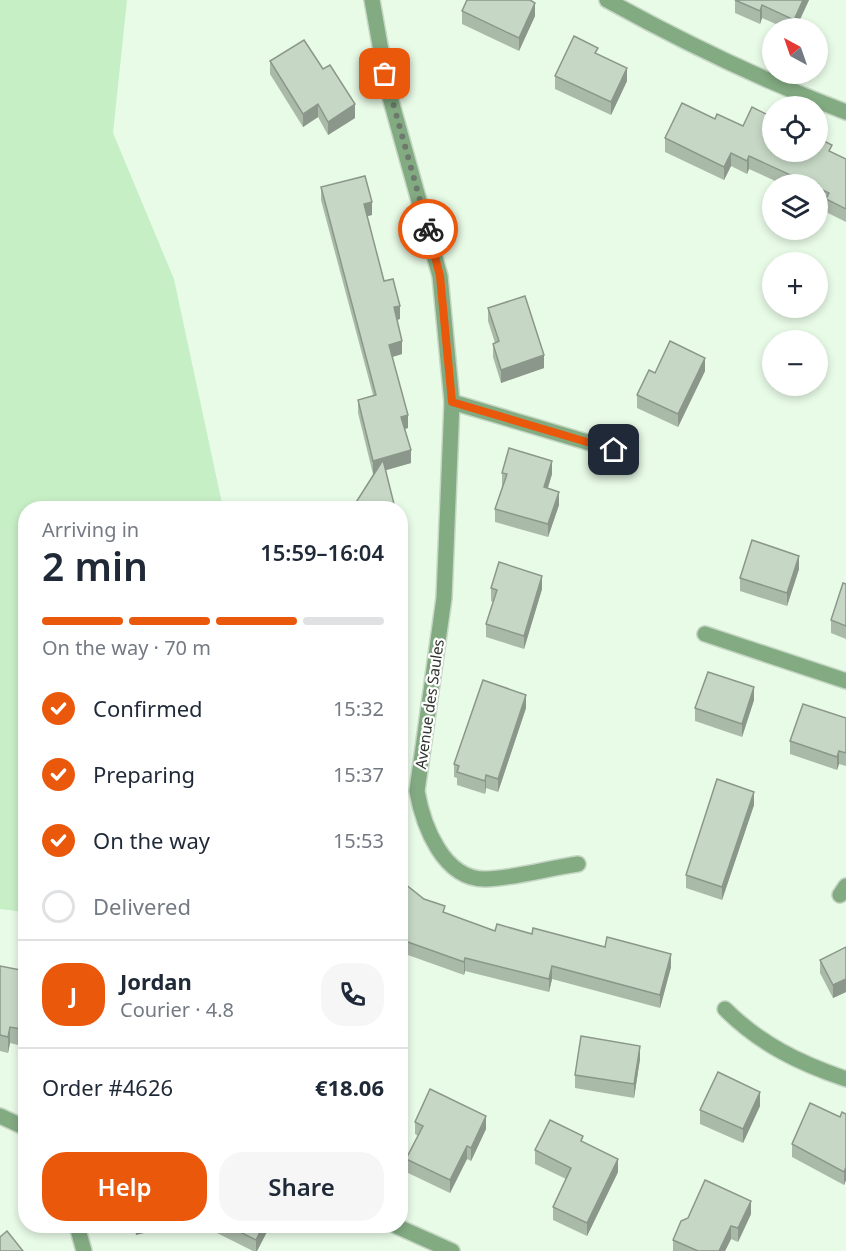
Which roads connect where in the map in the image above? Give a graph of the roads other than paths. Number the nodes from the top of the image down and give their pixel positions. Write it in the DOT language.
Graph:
graph roads {
  1 [pos="372,0"];
  2 [pos="607,0"];
  3 [pos="846,112"];
  4 [pos="452,402"];
  5 [pos="614,450"];
  6 [pos="705,634"];
  7 [pos="846,681"];
  8 [pos="578,864"];
  9 [pos="725,1009"];
  10 [pos="846,1079"];
  11 [pos="0,1116"];
  12 [pos="18,1124"];
  13 [pos="408,1231"];
  14 [pos="79,1233"];
  15 [pos="84,1251"];
  16 [pos="452,1251"];
  1 -- 4 [label="street, Avenue des Saules"];
  2 -- 3 [label="street"];
  4 -- 5 [label="street"];
  4 -- 8 [label="street, Avenue des Saules"];
  6 -- 7 [label="street"];
  9 -- 10 [label="street"];
  11 -- 12 [label="street"];
  13 -- 16 [label="street"];
  14 -- 15 [label="street"];
}
